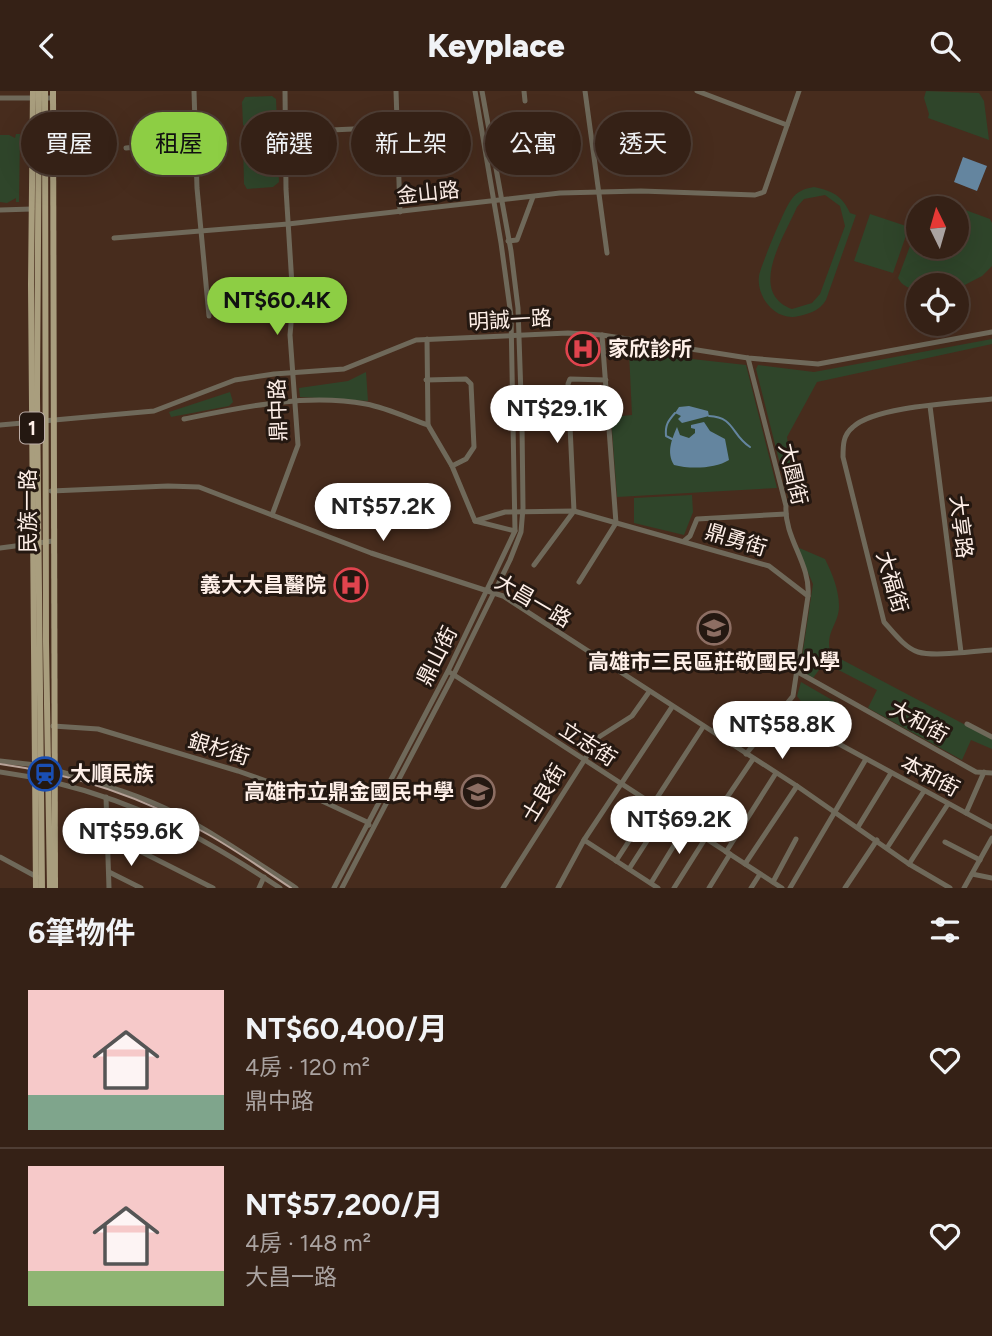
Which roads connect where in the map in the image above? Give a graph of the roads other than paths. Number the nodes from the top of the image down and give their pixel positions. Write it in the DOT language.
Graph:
graph roads {
  1 [pos="194,91"];
  2 [pos="285,91"];
  3 [pos="396,91"];
  4 [pos="475,91"];
  5 [pos="482,91"];
  6 [pos="523,91"];
  7 [pos="585,91"];
  8 [pos="697,91"];
  9 [pos="799,91"];
  10 [pos="39,94"];
  11 [pos="53,95"];
  12 [pos="0,98"];
  13 [pos="525,101"];
  14 [pos="195,112"];
  15 [pos="397,112"];
  16 [pos="787,125"];
  17 [pos="126,148"];
  18 [pos="131,148"];
  19 [pos="198,175"];
  20 [pos="399,175"];
  21 [pos="599,191"];
  22 [pos="533,197"];
  23 [pos="494,201"];
  24 [pos="501,201"];
  25 [pos="32,209"];
  26 [pos="0,210"];
  27 [pos="400,212"];
  28 [pos="288,224"];
  29 [pos="200,231"];
  30 [pos="114,238"];
  31 [pos="509,241"];
  32 [pos="501,243"];
  33 [pos="607,253"];
  34 [pos="209,316"];
  35 [pos="992,332"];
  36 [pos="520,335"];
  37 [pos="602,335"];
  38 [pos="512,336"];
  39 [pos="427,339"];
  40 [pos="38,344"];
  41 [pos="53,345"];
  42 [pos="748,358"];
  43 [pos="292,373"];
  44 [pos="426,380"];
  45 [pos="606,380"];
  46 [pos="992,398"];
  47 [pos="294,400"];
  48 [pos="930,406"];
  49 [pos="184,419"];
  50 [pos="42,421"];
  51 [pos="0,425"];
  52 [pos="428,425"];
  53 [pos="514,425"];
  54 [pos="522,425"];
  55 [pos="452,466"];
  56 [pos="49,491"];
  57 [pos="574,511"];
  58 [pos="520,512"];
  59 [pos="786,514"];
  60 [pos="272,515"];
  61 [pos="475,521"];
  62 [pos="616,523"];
  63 [pos="515,531"];
  64 [pos="684,541"];
  65 [pos="42,542"];
  66 [pos="0,548"];
  67 [pos="534,565"];
  68 [pos="579,582"];
  69 [pos="491,591"];
  70 [pos="808,596"];
  71 [pos="992,650"];
  72 [pos="961,652"];
  73 [pos="796,671"];
  74 [pos="451,673"];
  75 [pos="649,692"];
  76 [pos="672,707"];
  77 [pos="780,712"];
  78 [pos="967,724"];
  79 [pos="50,726"];
  80 [pos="703,727"];
  81 [pos="992,737"];
  82 [pos="746,754"];
  83 [pos="583,759"];
  84 [pos="753,759"];
  85 [pos="866,759"];
  86 [pos="0,761"];
  87 [pos="45,767"];
  88 [pos="0,772"];
  89 [pos="984,772"];
  90 [pos="776,773"];
  91 [pos="891,773"];
  92 [pos="992,773"];
  93 [pos="45,780"];
  94 [pos="621,785"];
  95 [pos="797,786"];
  96 [pos="924,791"];
  97 [pos="106,797"];
  98 [pos="948,804"];
  99 [pos="652,805"];
  100 [pos="834,811"];
  101 [pos="665,813"];
  102 [pos="966,813"];
  103 [pos="368,822"];
  104 [pos="686,827"];
  105 [pos="858,827"];
  106 [pos="992,827"];
  107 [pos="371,831"];
  108 [pos="108,835"];
  109 [pos="703,837"];
  110 [pos="992,838"];
  111 [pos="796,839"];
  112 [pos="584,840"];
  113 [pos="877,840"];
  114 [pos="945,842"];
  115 [pos="887,848"];
  116 [pos="728,853"];
  117 [pos="0,857"];
  118 [pos="980,860"];
  119 [pos="616,861"];
  120 [pos="745,864"];
  121 [pos="909,864"];
  122 [pos="629,869"];
  123 [pos="108,872"];
  124 [pos="760,874"];
  125 [pos="972,874"];
  126 [pos="45,877"];
  127 [pos="264,877"];
  128 [pos="992,878"];
  129 [pos="773,882"];
  130 [pos="651,883"];
  131 [pos="780,887"];
  132 [pos="36,888"];
  133 [pos="42,888"];
  134 [pos="50,888"];
  135 [pos="55,888"];
  136 [pos="109,888"];
  137 [pos="141,888"];
  138 [pos="213,888"];
  139 [pos="259,888"];
  140 [pos="280,888"];
  141 [pos="296,888"];
  142 [pos="334,888"];
  143 [pos="342,888"];
  144 [pos="503,888"];
  145 [pos="558,888"];
  146 [pos="658,888"];
  147 [pos="674,888"];
  148 [pos="709,888"];
  149 [pos="751,888"];
  150 [pos="790,888"];
  151 [pos="845,888"];
  152 [pos="950,888"];
  153 [pos="964,888"];
  1 -- 14 [label="street"];
  2 -- 28 [label="street, 鼎中路"];
  3 -- 15 [label="street"];
  4 -- 23 [label="street, 鼎山街"];
  5 -- 24 [label="street, 鼎山街"];
  6 -- 13 [label="street"];
  7 -- 21 [label="street"];
  8 -- 16 [label="street"];
  9 -- 16 [label="street, 金山路"];
  10 -- 11 [label="street"];
  10 -- 12 [label="street"];
  10 -- 25 [label="main road, 民族一路 / 1"];
  10 -- 40 [label="main road, 民族一路 / 1"];
  11 -- 41 [label="main road, 民族一路 / 1"];
  16 -- 21 [label="street, 金山路"];
  17 -- 18 [label="street"];
  19 -- 29 [label="street"];
  20 -- 27 [label="street"];
  21 -- 22 [label="street, 金山路"];
  21 -- 33 [label="street"];
  22 -- 24 [label="street, 金山路"];
  22 -- 31 [label="street"];
  23 -- 24 [label="street, 金山路"];
  23 -- 27 [label="street, 金山路"];
  23 -- 32 [label="street, 鼎山街"];
  24 -- 31 [label="street, 鼎山街"];
  25 -- 26 [label="street"];
  25 -- 40 [label="main road, 民族一路 / 1"];
  27 -- 28 [label="street, 金山路"];
  28 -- 29 [label="street, 金山路"];
  28 -- 43 [label="street, 鼎中路"];
  29 -- 30 [label="street, 金山路"];
  29 -- 34 [label="street"];
  31 -- 32 [label="street"];
  31 -- 36 [label="street, 鼎山街"];
  32 -- 38 [label="street, 鼎山街"];
  35 -- 42 [label="street, 明誠一路"];
  36 -- 37 [label="street, 明誠一路"];
  36 -- 38 [label="street, 明誠一路"];
  36 -- 54 [label="street, 鼎山街"];
  37 -- 42 [label="street, 明誠一路"];
  37 -- 45 [label="street"];
  38 -- 39 [label="street, 明誠一路"];
  38 -- 53 [label="street, 鼎山街"];
  39 -- 43 [label="street, 明誠一路"];
  39 -- 44 [label="street"];
  40 -- 41 [label="main road"];
  40 -- 50 [label="main road, 民族一路 / 1"];
  41 -- 50 [label="main road, 民族一路 / 1"];
  42 -- 59 [label="street, 大園街"];
  43 -- 47 [label="street, 鼎中路"];
  43 -- 50 [label="street, 明誠一路"];
  44 -- 52 [label="street"];
  44 -- 55 [label="street"];
  45 -- 57 [label="street"];
  45 -- 62 [label="street"];
  46 -- 48 [label="street"];
  47 -- 49 [label="street"];
  47 -- 52 [label="street"];
  47 -- 60 [label="street, 鼎中路"];
  48 -- 72 [label="street, 大享路"];
  48 -- 72 [label="street, 大福街"];
  50 -- 51 [label="street, 明誠一路"];
  50 -- 56 [label="main road, 民族一路 / 1"];
  50 -- 65 [label="main road, 民族一路 / 1"];
  52 -- 55 [label="street"];
  53 -- 54 [label="street"];
  53 -- 58 [label="street, 鼎山街"];
  54 -- 58 [label="street, 鼎山街"];
  55 -- 61 [label="street"];
  56 -- 60 [label="street, 大昌一路"];
  56 -- 65 [label="main road, 民族一路 / 1"];
  57 -- 58 [label="street, 鼎勇街"];
  57 -- 62 [label="street, 鼎勇街"];
  57 -- 67 [label="street"];
  58 -- 61 [label="street, 鼎勇街"];
  58 -- 63 [label="street, 鼎山街"];
  58 -- 69 [label="street, 鼎山街"];
  59 -- 64 [label="street"];
  59 -- 70 [label="street, 大園街"];
  60 -- 69 [label="street, 大昌一路"];
  61 -- 63 [label="street"];
  62 -- 64 [label="street, 鼎勇街"];
  62 -- 68 [label="street"];
  63 -- 69 [label="street, 鼎山街"];
  64 -- 70 [label="street, 鼎勇街"];
  65 -- 66 [label="street"];
  65 -- 79 [label="main road, 民族一路 / 1"];
  65 -- 87 [label="main road, 民族一路 / 1"];
  69 -- 74 [label="street, 鼎山街"];
  69 -- 75 [label="street, 大昌一路"];
  70 -- 73 [label="street"];
  71 -- 72 [label="street, 大福街"];
  73 -- 77 [label="street"];
  73 -- 89 [label="street, 大和街"];
  74 -- 83 [label="street, 立志街"];
  74 -- 103 [label="street, 鼎山街"];
  74 -- 107 [label="street, 鼎山街"];
  75 -- 76 [label="street, 大昌一路"];
  75 -- 83 [label="street, 士良街"];
  76 -- 80 [label="street, 大昌一路"];
  76 -- 94 [label="street"];
  77 -- 82 [label="street"];
  77 -- 85 [label="street, 本和街"];
  78 -- 81 [label="street"];
  79 -- 87 [label="main road, 民族一路 / 1"];
  79 -- 103 [label="street, 銀杉街"];
  80 -- 82 [label="street, 大昌一路"];
  80 -- 99 [label="street"];
  82 -- 84 [label="street, 大昌一路"];
  83 -- 94 [label="street, 立志街"];
  83 -- 144 [label="street, 士良街"];
  84 -- 90 [label="street, 大昌一路"];
  84 -- 109 [label="street"];
  85 -- 91 [label="street, 本和街"];
  85 -- 100 [label="street"];
  86 -- 87 [label="street"];
  87 -- 93 [label="main road, 民族一路 / 1"];
  87 -- 93 [label="main road, 民族一路 / 1"];
  87 -- 141 [label="street"];
  88 -- 93 [label="street"];
  89 -- 92 [label="street, 大和街"];
  89 -- 102 [label="street"];
  90 -- 95 [label="street, 大昌一路"];
  90 -- 116 [label="street"];
  91 -- 96 [label="street, 本和街"];
  91 -- 105 [label="street"];
  93 -- 97 [label="street"];
  93 -- 126 [label="main road, 民族一路 / 1"];
  93 -- 126 [label="main road, 民族一路 / 1"];
  94 -- 99 [label="street, 立志街"];
  94 -- 112 [label="street"];
  95 -- 100 [label="street, 大昌一路"];
  95 -- 120 [label="street"];
  96 -- 98 [label="street, 本和街"];
  96 -- 115 [label="street"];
  97 -- 108 [label="street"];
  97 -- 127 [label="street"];
  98 -- 102 [label="street, 本和街"];
  98 -- 121 [label="street"];
  99 -- 101 [label="street, 立志街"];
  99 -- 119 [label="street"];
  100 -- 105 [label="street, 大昌一路"];
  100 -- 150 [label="street"];
  101 -- 104 [label="street, 立志街"];
  101 -- 122 [label="street"];
  102 -- 106 [label="street, 本和街"];
  103 -- 107 [label="street"];
  103 -- 142 [label="street, 鼎山街"];
  104 -- 109 [label="street, 立志街"];
  104 -- 130 [label="street"];
  105 -- 113 [label="street, 大昌一路"];
  107 -- 143 [label="street, 鼎山街"];
  108 -- 123 [label="street"];
  108 -- 138 [label="street"];
  109 -- 116 [label="street, 立志街"];
  109 -- 147 [label="street"];
  110 -- 118 [label="street"];
  111 -- 129 [label="street"];
  112 -- 119 [label="street"];
  112 -- 145 [label="street"];
  113 -- 115 [label="street, 大昌一路"];
  113 -- 151 [label="street"];
  114 -- 118 [label="street"];
  115 -- 121 [label="street, 大昌一路"];
  116 -- 120 [label="street, 立志街"];
  116 -- 148 [label="street"];
  117 -- 126 [label="street"];
  118 -- 125 [label="street"];
  119 -- 122 [label="street"];
  120 -- 124 [label="street, 立志街"];
  121 -- 152 [label="street, 大昌一路"];
  122 -- 130 [label="street"];
  123 -- 136 [label="street"];
  123 -- 137 [label="street"];
  124 -- 129 [label="street, 立志街"];
  124 -- 149 [label="street"];
  125 -- 128 [label="street"];
  125 -- 153 [label="street"];
  126 -- 132 [label="main road, 民族一路 / 1"];
  126 -- 133 [label="main road, 民族一路 / 1"];
  126 -- 134 [label="main road, 民族一路 / 1"];
  126 -- 135 [label="main road, 民族一路 / 1"];
  127 -- 139 [label="street"];
  127 -- 140 [label="street"];
  129 -- 131 [label="street, 立志街"];
  130 -- 146 [label="street"];
}
